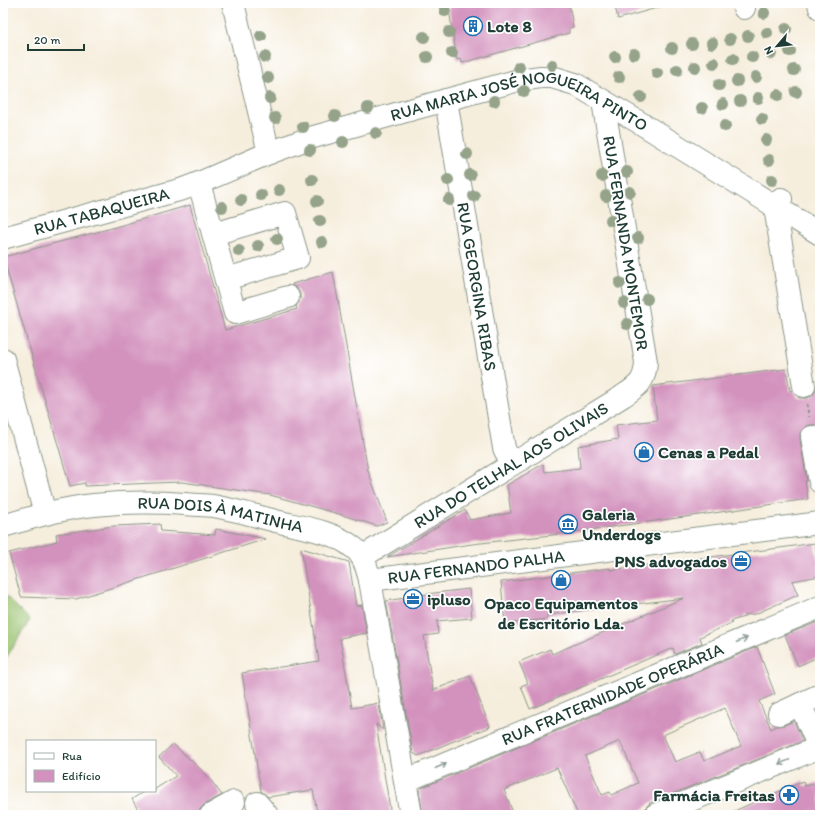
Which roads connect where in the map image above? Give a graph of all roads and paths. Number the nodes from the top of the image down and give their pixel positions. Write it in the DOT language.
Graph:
graph roads {
  1 [pos="233,3"];
  2 [pos="819,3"];
  3 [pos="820,8"];
  4 [pos="446,100"];
  5 [pos="603,101"];
  6 [pos="269,153"];
  7 [pos="199,183"];
  8 [pos="778,202"];
  9 [pos="814,227"];
  10 [pos="214,234"];
  11 [pos="3,238"];
  12 [pos="226,279"];
  13 [pos="288,297"];
  14 [pos="3,359"];
  15 [pos="646,362"];
  16 [pos="804,386"];
  17 [pos="812,438"];
  18 [pos="522,459"];
  19 [pos="820,482"];
  20 [pos="45,514"];
  21 [pos="820,523"];
  22 [pos="3,526"];
  23 [pos="362,557"];
  24 [pos="370,580"];
  25 [pos="820,607"];
  26 [pos="820,695"];
  27 [pos="800,704"];
  28 [pos="779,714"];
  29 [pos="820,747"];
  30 [pos="405,780"];
  31 [pos="234,802"];
  32 [pos="211,815"];
  33 [pos="411,815"];
  34 [pos="655,815"];
  1 -- 6 [label="street"];
  2 -- 3 [label="street"];
  4 -- 5 [label="street, RUA MARIA JOSÉ NOGUEIRA PINTO"];
  4 -- 6 [label="street, RUA MARIA JOSÉ NOGUEIRA PINTO"];
  4 -- 18 [label="street, RUA GEORGINA RIBAS"];
  5 -- 8 [label="street, RUA MARIA JOSÉ NOGUEIRA PINTO"];
  5 -- 15 [label="street, RUA FERNANDA MONTEMOR"];
  6 -- 7 [label="street, RUA MARIA JOSÉ NOGUEIRA PINTO"];
  7 -- 10 [label="street"];
  7 -- 11 [label="street, RUA TABAQUEIRA"];
  8 -- 9 [label="street, RUA MARIA JOSÉ NOGUEIRA PINTO"];
  8 -- 16 [label="street"];
  10 -- 12 [label="street"];
  10 -- 12 [label="street"];
  12 -- 13 [label="street"];
  14 -- 20 [label="street"];
  15 -- 18 [label="street, RUA DO TELHAL AOS OLIVAIS"];
  16 -- 17 [label="path"];
  17 -- 19 [label="street"];
  18 -- 23 [label="street, RUA DO TELHAL AOS OLIVAIS"];
  20 -- 22 [label="street, RUA DOIS À MATINHA"];
  20 -- 23 [label="street, RUA DOIS À MATINHA"];
  21 -- 24 [label="street, RUA FERNANDO PALHA"];
  23 -- 24 [label="street, RUA DOIS À MATINHA"];
  24 -- 30 [label="street"];
  30 -- 25 [label="street, RUA FRATERNIDADE OPERÁRIA, one-way"];
  26 -- 27 [label="street"];
  27 -- 28 [label="street"];
  27 -- 29 [label="street"];
  29 -- 34 [label="street, one-way"];
  30 -- 33 [label="street"];
  31 -- 32 [label="street"];
}
